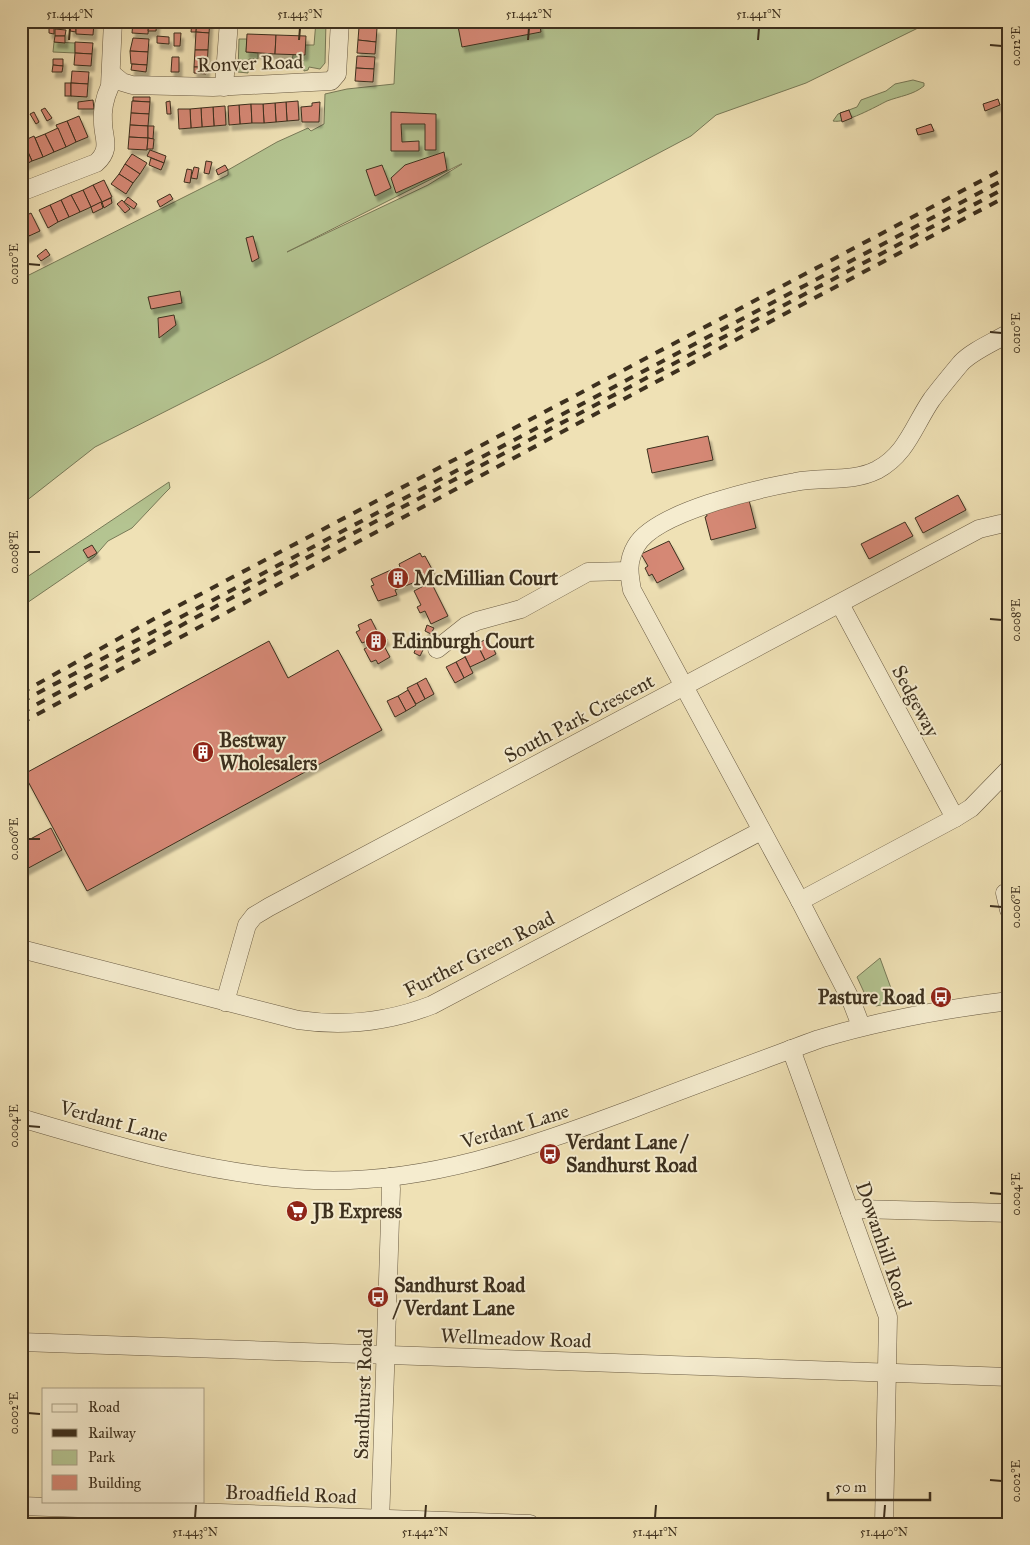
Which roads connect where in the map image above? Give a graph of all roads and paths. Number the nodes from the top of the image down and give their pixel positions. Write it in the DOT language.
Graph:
graph roads {
  1 [pos="113,21"];
  2 [pos="229,21"];
  3 [pos="340,21"];
  4 [pos="111,80"];
  5 [pos="224,87"];
  6 [pos="21,192"];
  7 [pos="1009,333"];
  8 [pos="1009,525"];
  9 [pos="628,571"];
  10 [pos="840,604"];
  11 [pos="437,649"];
  12 [pos="684,686"];
  13 [pos="1009,769"];
  14 [pos="955,818"];
  15 [pos="762,831"];
  16 [pos="800,901"];
  17 [pos="21,950"];
  18 [pos="1009,1001"];
  19 [pos="225,1002"];
  20 [pos="861,1026"];
  21 [pos="791,1049"];
  22 [pos="21,1118"];
  23 [pos="390,1177"];
  24 [pos="850,1212"];
  25 [pos="1009,1213"];
  26 [pos="21,1342"];
  27 [pos="386,1355"];
  28 [pos="888,1372"];
  29 [pos="1009,1377"];
  30 [pos="21,1506"];
  31 [pos="380,1521"];
  32 [pos="530,1524"];
  33 [pos="884,1524"];
  1 -- 4 [label="street"];
  2 -- 5 [label="street"];
  3 -- 5 [label="street, Ronver Road"];
  4 -- 5 [label="street, Ronver Road"];
  4 -- 6 [label="street"];
  7 -- 9 [label="street"];
  8 -- 10 [label="street, South Park Crescent"];
  9 -- 11 [label="street"];
  9 -- 12 [label="street"];
  10 -- 12 [label="street, South Park Crescent"];
  10 -- 14 [label="street, Sedgeway"];
  12 -- 15 [label="street"];
  12 -- 19 [label="street, South Park Crescent"];
  13 -- 14 [label="street"];
  14 -- 16 [label="street"];
  15 -- 16 [label="street"];
  15 -- 19 [label="street, Further Green Road"];
  16 -- 20 [label="street"];
  17 -- 19 [label="street, Further Green Road"];
  18 -- 20 [label="street, Verdant Lane"];
  20 -- 21 [label="street, Verdant Lane"];
  21 -- 23 [label="street, Verdant Lane"];
  21 -- 24 [label="street, Dowanhill Road"];
  22 -- 23 [label="street, Verdant Lane"];
  23 -- 27 [label="street, Sandhurst Road"];
  24 -- 25 [label="street"];
  24 -- 28 [label="street, Dowanhill Road"];
  26 -- 27 [label="street, Wellmeadow Road"];
  27 -- 28 [label="street, Wellmeadow Road"];
  27 -- 31 [label="street, Sandhurst Road"];
  28 -- 29 [label="street, Wellmeadow Road"];
  28 -- 33 [label="street, Dowanhill Road"];
  30 -- 31 [label="street, Broadfield Road"];
  31 -- 32 [label="street, Broadfield Road"];
}
